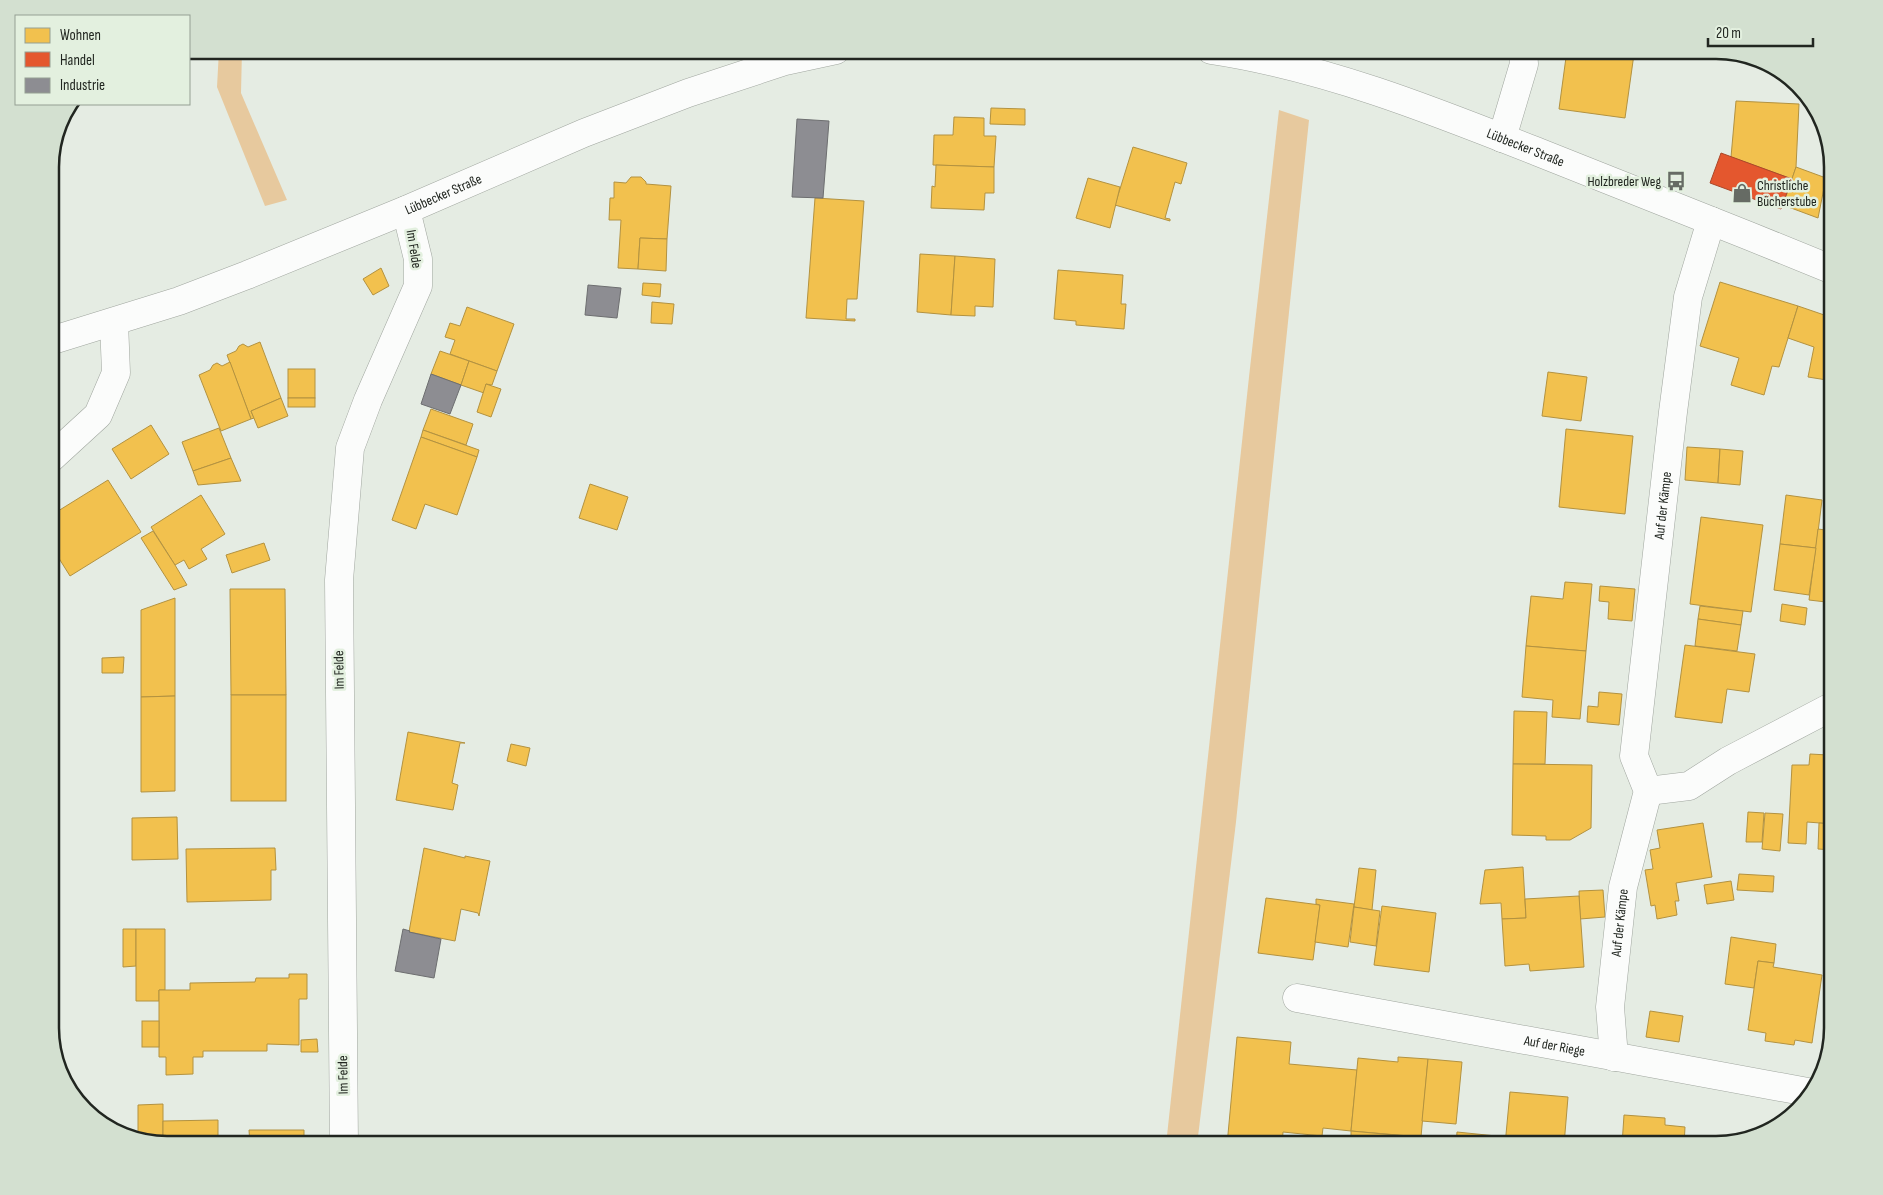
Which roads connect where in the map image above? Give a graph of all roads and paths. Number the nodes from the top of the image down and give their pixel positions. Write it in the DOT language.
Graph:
graph roads {
  1 [pos="794,59"];
  2 [pos="1257,59"];
  3 [pos="1524,59"];
  4 [pos="1502,138"];
  5 [pos="406,210"];
  6 [pos="1711,221"];
  7 [pos="1824,266"];
  8 [pos="114,322"];
  9 [pos="59,338"];
  10 [pos="59,451"];
  11 [pos="1824,711"];
  12 [pos="1648,791"];
  13 [pos="1296,998"];
  14 [pos="1614,1057"];
  15 [pos="1803,1092"];
  16 [pos="344,1136"];
  1 -- 5 [label="street, Lübbecker Straße"];
  2 -- 4 [label="street, Lübbecker Straße"];
  3 -- 4 [label="street"];
  4 -- 6 [label="street, Lübbecker Straße"];
  5 -- 8 [label="street, Lübbecker Straße"];
  5 -- 16 [label="street, Im Felde"];
  6 -- 7 [label="street, Lübbecker Straße"];
  6 -- 12 [label="street, Auf der Kämpe"];
  8 -- 9 [label="street, Lübbecker Straße"];
  8 -- 10 [label="street"];
  11 -- 12 [label="street"];
  12 -- 14 [label="street, Auf der Kämpe"];
  13 -- 14 [label="street, Auf der Riege"];
  14 -- 15 [label="street, Auf der Riege"];
}
